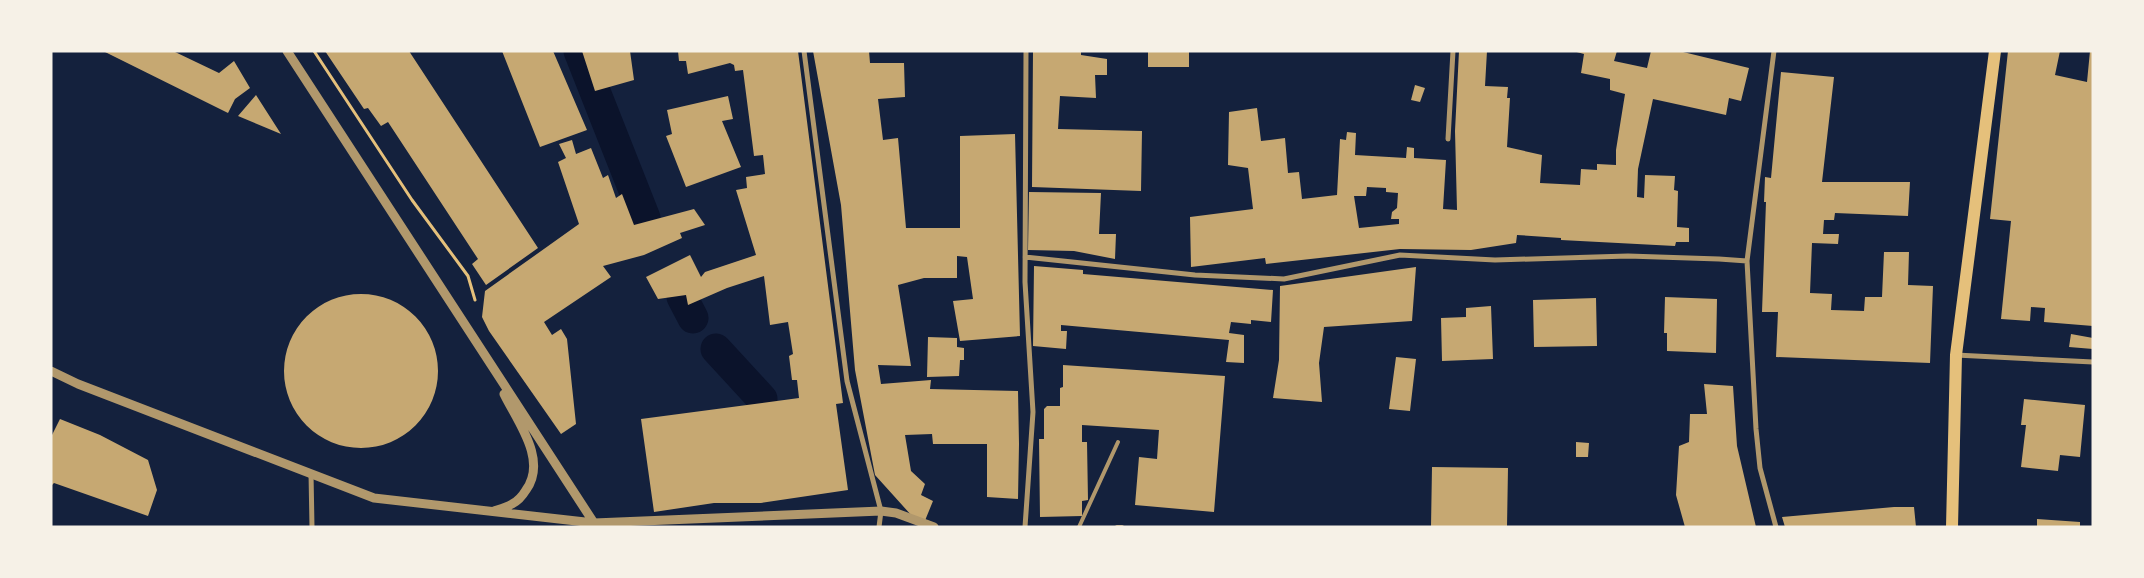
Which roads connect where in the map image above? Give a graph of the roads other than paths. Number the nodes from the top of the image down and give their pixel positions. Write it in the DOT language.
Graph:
graph roads {
  1 [pos="287,51"];
  2 [pos="804,51"];
  3 [pos="1026,51"];
  4 [pos="1453,51"];
  5 [pos="1774,51"];
  6 [pos="1995,51"];
  7 [pos="1448,139"];
  8 [pos="1024,257"];
  9 [pos="1747,262"];
  10 [pos="482,352"];
  11 [pos="1956,355"];
  12 [pos="2093,362"];
  13 [pos="51,371"];
  14 [pos="1118,442"];
  15 [pos="311,473"];
  16 [pos="882,511"];
  17 [pos="492,512"];
  18 [pos="595,525"];
  19 [pos="312,527"];
  20 [pos="879,527"];
  21 [pos="934,527"];
  22 [pos="1024,527"];
  23 [pos="1079,527"];
  24 [pos="1117,527"];
  25 [pos="1122,527"];
  26 [pos="1776,527"];
  27 [pos="1952,527"];
  1 -- 10 [label="street"];
  2 -- 16 [label="street"];
  3 -- 8 [label="street"];
  4 -- 7 [label="street"];
  5 -- 9 [label="street"];
  6 -- 11 [label="main road"];
  8 -- 9 [label="street"];
  8 -- 22 [label="street"];
  9 -- 26 [label="street"];
  10 -- 17 [label="street"];
  10 -- 18 [label="street"];
  11 -- 12 [label="street"];
  11 -- 27 [label="main road"];
  13 -- 15 [label="street"];
  14 -- 23 [label="lane"];
  15 -- 17 [label="street"];
  15 -- 19 [label="street"];
  16 -- 18 [label="street"];
  16 -- 20 [label="street"];
  16 -- 21 [label="street"];
  17 -- 18 [label="street"];
  24 -- 25 [label="lane"];
}
